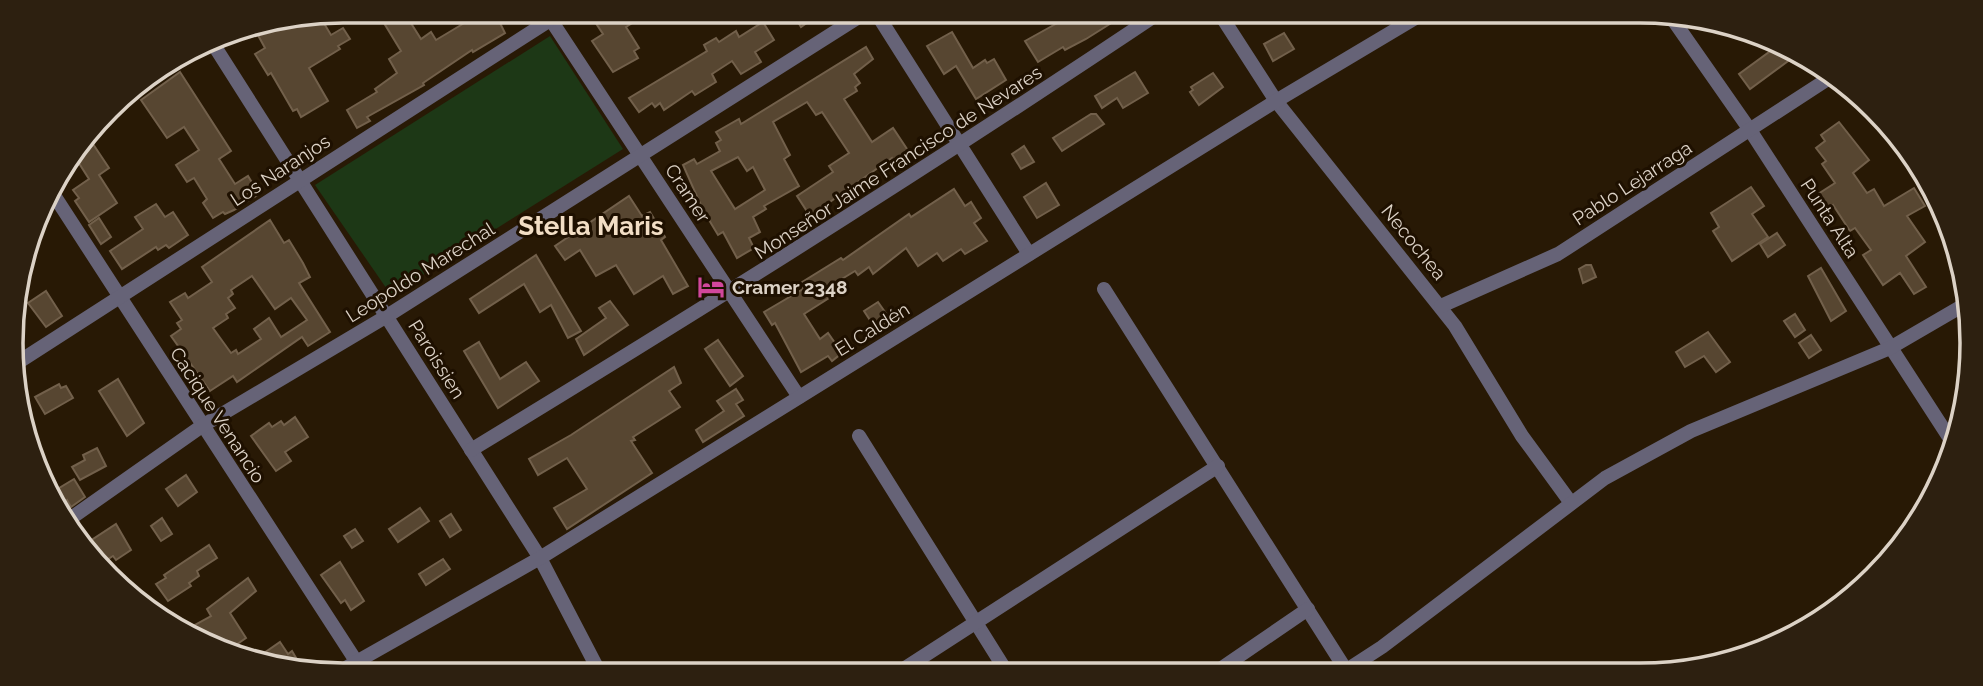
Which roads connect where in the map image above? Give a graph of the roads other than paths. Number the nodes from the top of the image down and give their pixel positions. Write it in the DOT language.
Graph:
graph roads {
  1 [pos="536,23"];
  2 [pos="553,23"];
  3 [pos="848,23"];
  4 [pos="883,23"];
  5 [pos="1143,23"];
  6 [pos="1226,23"];
  7 [pos="1405,23"];
  8 [pos="1676,24"];
  9 [pos="216,49"];
  10 [pos="1824,81"];
  11 [pos="1276,101"];
  12 [pos="1750,130"];
  13 [pos="961,146"];
  14 [pos="641,156"];
  15 [pos="300,180"];
  16 [pos="57,200"];
  17 [pos="1030,254"];
  18 [pos="1104,289"];
  19 [pos="730,293"];
  20 [pos="119,297"];
  21 [pos="1441,306"];
  22 [pos="1959,308"];
  23 [pos="387,316"];
  24 [pos="1890,348"];
  25 [pos="23,360"];
  26 [pos="799,397"];
  27 [pos="202,426"];
  28 [pos="1947,434"];
  29 [pos="859,436"];
  30 [pos="471,450"];
  31 [pos="1218,466"];
  32 [pos="1571,503"];
  33 [pos="74,516"];
  34 [pos="540,558"];
  35 [pos="1308,609"];
  36 [pos="975,623"];
  37 [pos="356,661"];
  38 [pos="353,663"];
  39 [pos="595,663"];
  40 [pos="913,663"];
  41 [pos="1001,663"];
  42 [pos="1229,663"];
  43 [pos="1339,663"];
  44 [pos="1358,663"];
  1 -- 15 [label="street, Los Naranjos"];
  2 -- 14 [label="street, Cramer"];
  3 -- 14 [label="street, Leopoldo Marechal"];
  4 -- 13 [label="street"];
  5 -- 13 [label="street, Monseñor Jaime Francisco de Nevares"];
  6 -- 11 [label="street, Necochea"];
  7 -- 11 [label="street, El Caldén"];
  8 -- 12 [label="street, Punta Alta"];
  9 -- 15 [label="street, Paroissien"];
  10 -- 12 [label="street, Pablo Lejarraga"];
  11 -- 17 [label="street, El Caldén"];
  11 -- 21 [label="street, Necochea"];
  12 -- 21 [label="street, Pablo Lejarraga"];
  12 -- 24 [label="street, Punta Alta"];
  13 -- 17 [label="street"];
  13 -- 19 [label="street, Monseñor Jaime Francisco de Nevares"];
  14 -- 19 [label="street, Cramer"];
  14 -- 23 [label="street, Leopoldo Marechal"];
  15 -- 20 [label="street, Los Naranjos"];
  15 -- 23 [label="street, Paroissien"];
  16 -- 20 [label="street, Cacique Venancio"];
  17 -- 26 [label="street, El Caldén"];
  18 -- 31 [label="street"];
  19 -- 26 [label="street, Cramer"];
  19 -- 30 [label="street, Monseñor Jaime Francisco de Nevares"];
  20 -- 25 [label="street, Los Naranjos"];
  20 -- 27 [label="street, Cacique Venancio"];
  21 -- 32 [label="street, Necochea"];
  22 -- 24 [label="street"];
  23 -- 27 [label="street, Leopoldo Marechal"];
  23 -- 30 [label="street, Paroissien"];
  24 -- 28 [label="street, Punta Alta"];
  24 -- 32 [label="street"];
  26 -- 34 [label="street, El Caldén"];
  27 -- 33 [label="street, Leopoldo Marechal"];
  27 -- 37 [label="street, Cacique Venancio"];
  29 -- 36 [label="street"];
  30 -- 34 [label="street, Paroissien"];
  31 -- 35 [label="street"];
  31 -- 36 [label="street"];
  32 -- 44 [label="street"];
  34 -- 37 [label="street, El Caldén"];
  34 -- 39 [label="street, Paroissien"];
  35 -- 42 [label="street"];
  35 -- 43 [label="street"];
  36 -- 40 [label="street"];
  36 -- 41 [label="street"];
  37 -- 38 [label="street, El Caldén"];
}
